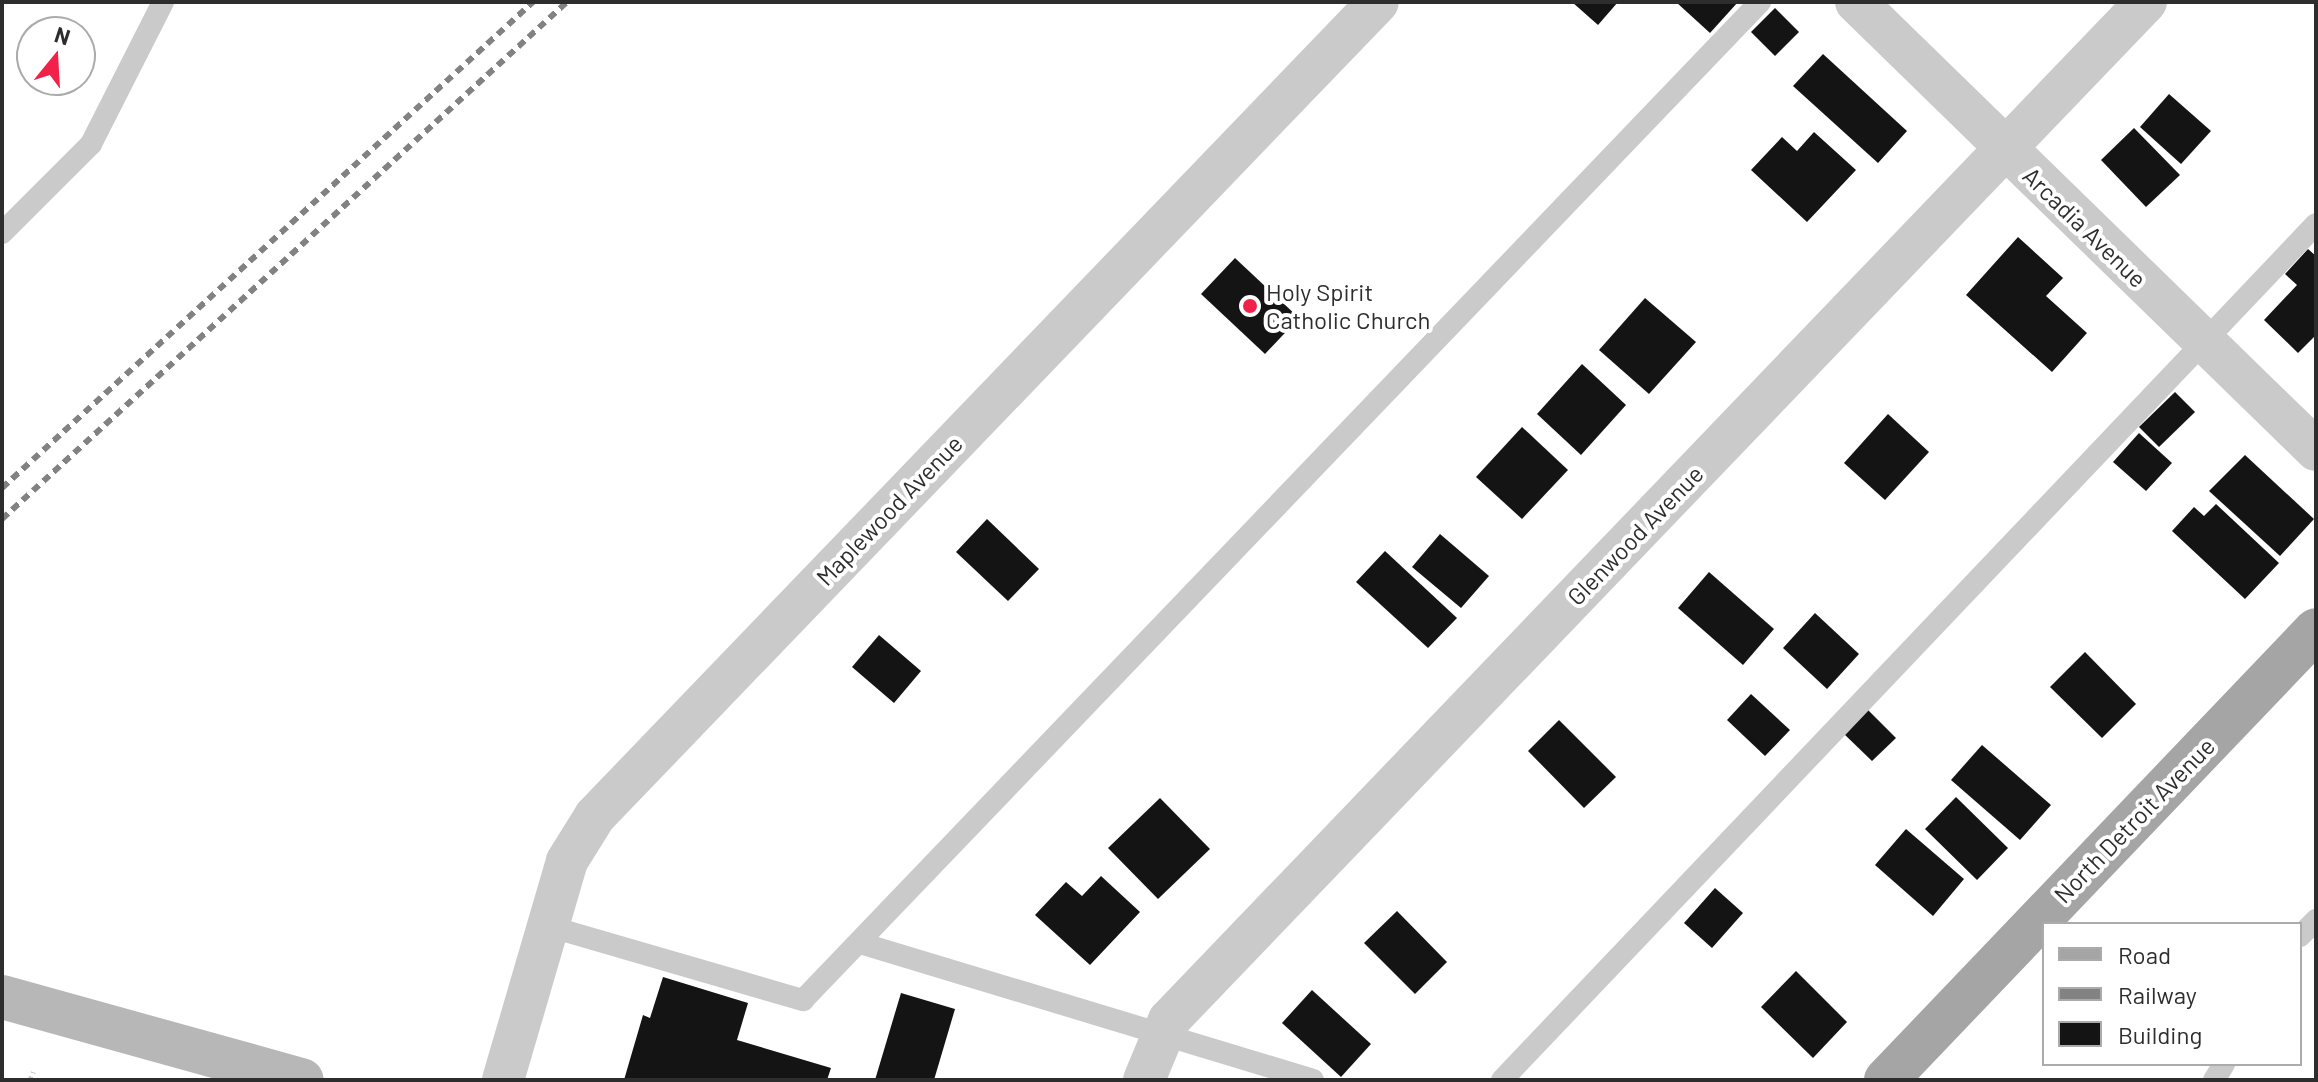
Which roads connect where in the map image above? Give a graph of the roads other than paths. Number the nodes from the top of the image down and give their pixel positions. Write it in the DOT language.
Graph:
graph roads {
  1 [pos="163,2"];
  2 [pos="1378,2"];
  3 [pos="1760,2"];
  4 [pos="1856,2"];
  5 [pos="2146,2"];
  6 [pos="2006,150"];
  7 [pos="2316,224"];
  8 [pos="2,233"];
  9 [pos="2202,341"];
  10 [pos="2316,450"];
  11 [pos="2316,630"];
  12 [pos="548,926"];
  13 [pos="860,943"];
  14 [pos="2,997"];
  15 [pos="1159,1034"];
  16 [pos="302,1080"];
  17 [pos="503,1080"];
  18 [pos="1144,1080"];
  19 [pos="1313,1080"];
  20 [pos="1502,1080"];
  21 [pos="1886,1080"];
  1 -- 8 [label="lane"];
  2 -- 12 [label="street, Maplewood Avenue"];
  3 -- 13 [label="lane"];
  4 -- 6 [label="street, Arcadia Avenue"];
  5 -- 6 [label="street, Glenwood Avenue"];
  6 -- 9 [label="street, Arcadia Avenue"];
  6 -- 15 [label="street, Glenwood Avenue"];
  7 -- 9 [label="lane"];
  9 -- 10 [label="street, Arcadia Avenue"];
  9 -- 20 [label="lane"];
  11 -- 21 [label="main road, North Detroit Avenue"];
  12 -- 13 [label="lane"];
  12 -- 17 [label="street, Maplewood Avenue"];
  13 -- 15 [label="lane"];
  14 -- 16 [label="main road"];
  15 -- 18 [label="street, Glenwood Avenue"];
  15 -- 19 [label="lane"];
}
